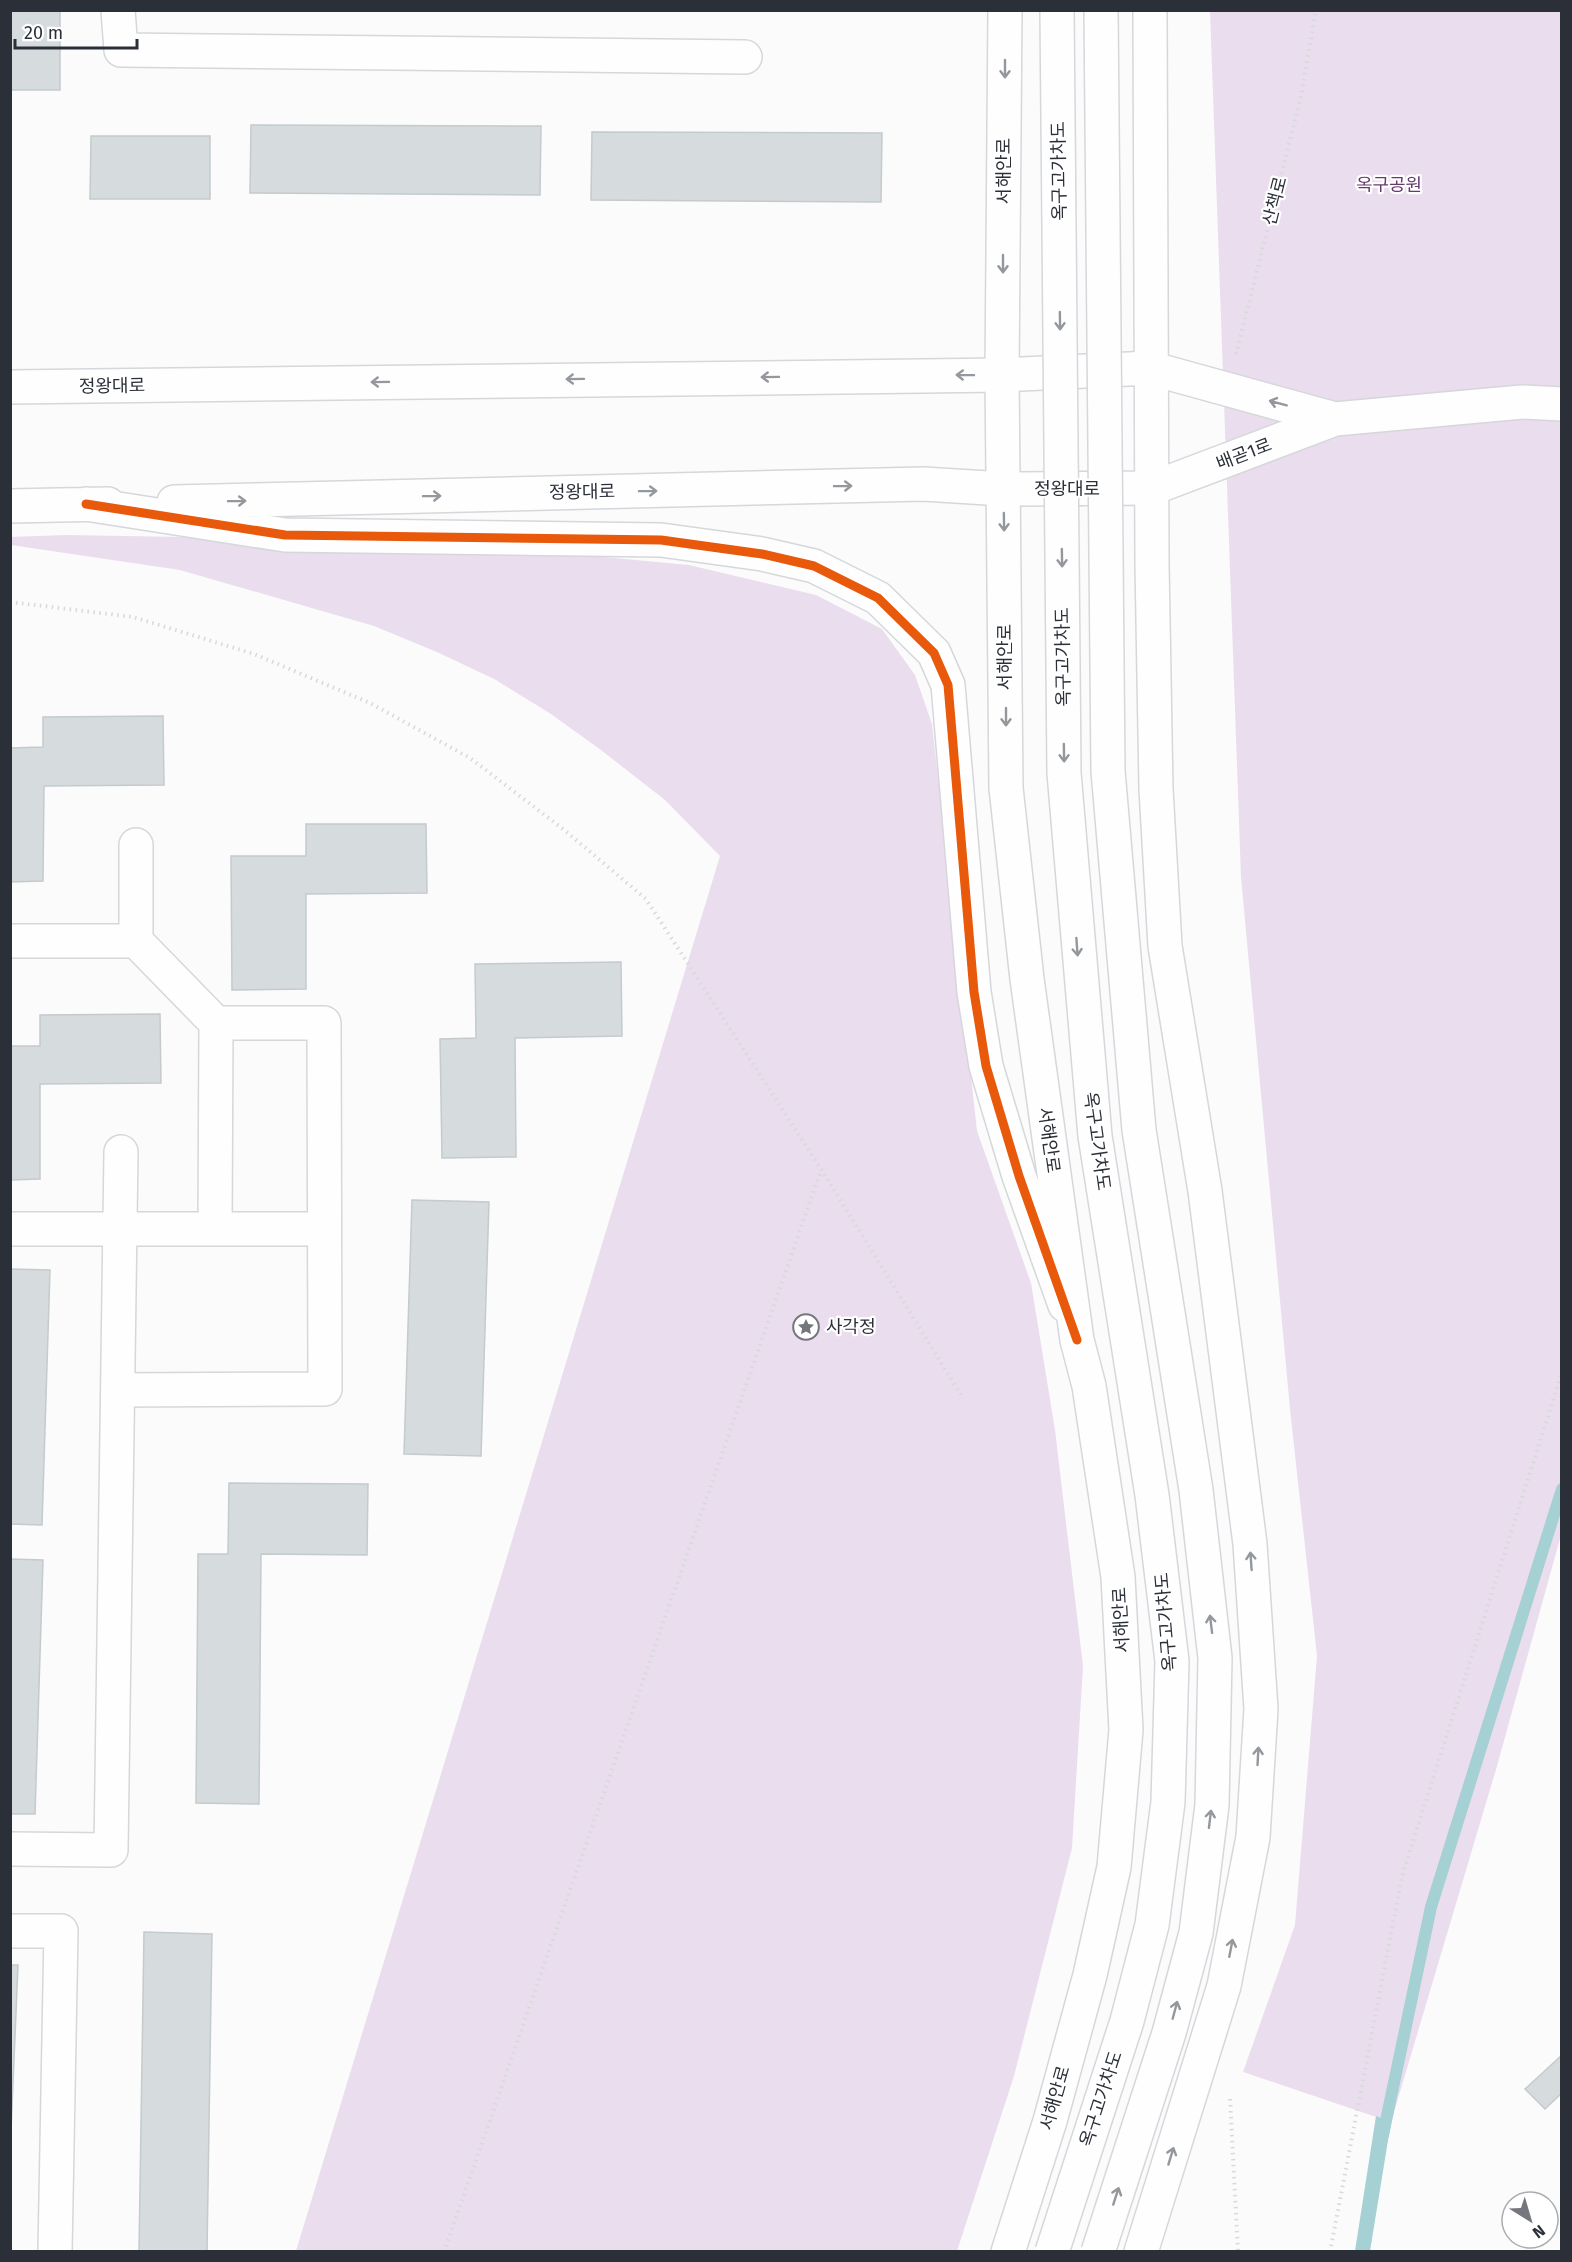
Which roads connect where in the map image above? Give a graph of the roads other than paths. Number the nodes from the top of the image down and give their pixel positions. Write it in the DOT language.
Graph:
graph roads {
  1 [pos="118,10"];
  2 [pos="1005,10"];
  3 [pos="1057,10"];
  4 [pos="1101,10"];
  5 [pos="1150,10"];
  6 [pos="746,57"];
  7 [pos="1150,368"];
  8 [pos="1002,375"];
  9 [pos="10,387"];
  10 [pos="1562,404"];
  11 [pos="1335,419"];
  12 [pos="1153,488"];
  13 [pos="1004,489"];
  14 [pos="86,504"];
  15 [pos="10,506"];
  16 [pos="136,845"];
  17 [pos="136,941"];
  18 [pos="10,942"];
  19 [pos="216,1023"];
  20 [pos="121,1152"];
  21 [pos="10,1229"];
  22 [pos="120,1229"];
  23 [pos="215,1229"];
  24 [pos="323,1229"];
  25 [pos="1077,1340"];
  26 [pos="118,1390"];
  27 [pos="10,1849"];
  28 [pos="10,1930"];
  29 [pos="55,2252"];
  30 [pos="1008,2252"];
  31 [pos="1052,2252"];
  32 [pos="1098,2252"];
  33 [pos="1141,2252"];
  1 -- 6 [label="main road"];
  2 -- 8 [label="main road, 서해안로, one-way"];
  3 -- 31 [label="main road, 옥구고가차도, one-way, bridge"];
  32 -- 4 [label="main road, one-way, bridge"];
  5 -- 7 [label="main road"];
  7 -- 8 [label="main road, 정왕대로"];
  11 -- 7 [label="main road, 배곧1로, one-way"];
  7 -- 12 [label="main road"];
  8 -- 9 [label="main road, 정왕대로, one-way"];
  8 -- 13 [label="main road, 서해안로"];
  10 -- 11 [label="main road, 배곧1로"];
  11 -- 12 [label="main road, 배곧1로"];
  12 -- 13 [label="main road, 정왕대로"];
  33 -- 12 [label="main road, one-way"];
  14 -- 13 [label="main road, 정왕대로, one-way"];
  13 -- 25 [label="main road, 서해안로, one-way"];
  14 -- 15 [label="main road, 정왕대로"];
  14 -- 25 [label="main road"];
  16 -- 17 [label="main road"];
  17 -- 18 [label="main road"];
  17 -- 19 [label="main road"];
  19 -- 23 [label="main road"];
  19 -- 24 [label="main road"];
  20 -- 22 [label="main road"];
  21 -- 22 [label="main road"];
  22 -- 23 [label="main road"];
  22 -- 26 [label="main road"];
  23 -- 24 [label="main road"];
  24 -- 26 [label="main road"];
  25 -- 30 [label="main road, 서해안로"];
  26 -- 27 [label="main road"];
  28 -- 29 [label="main road"];
}
